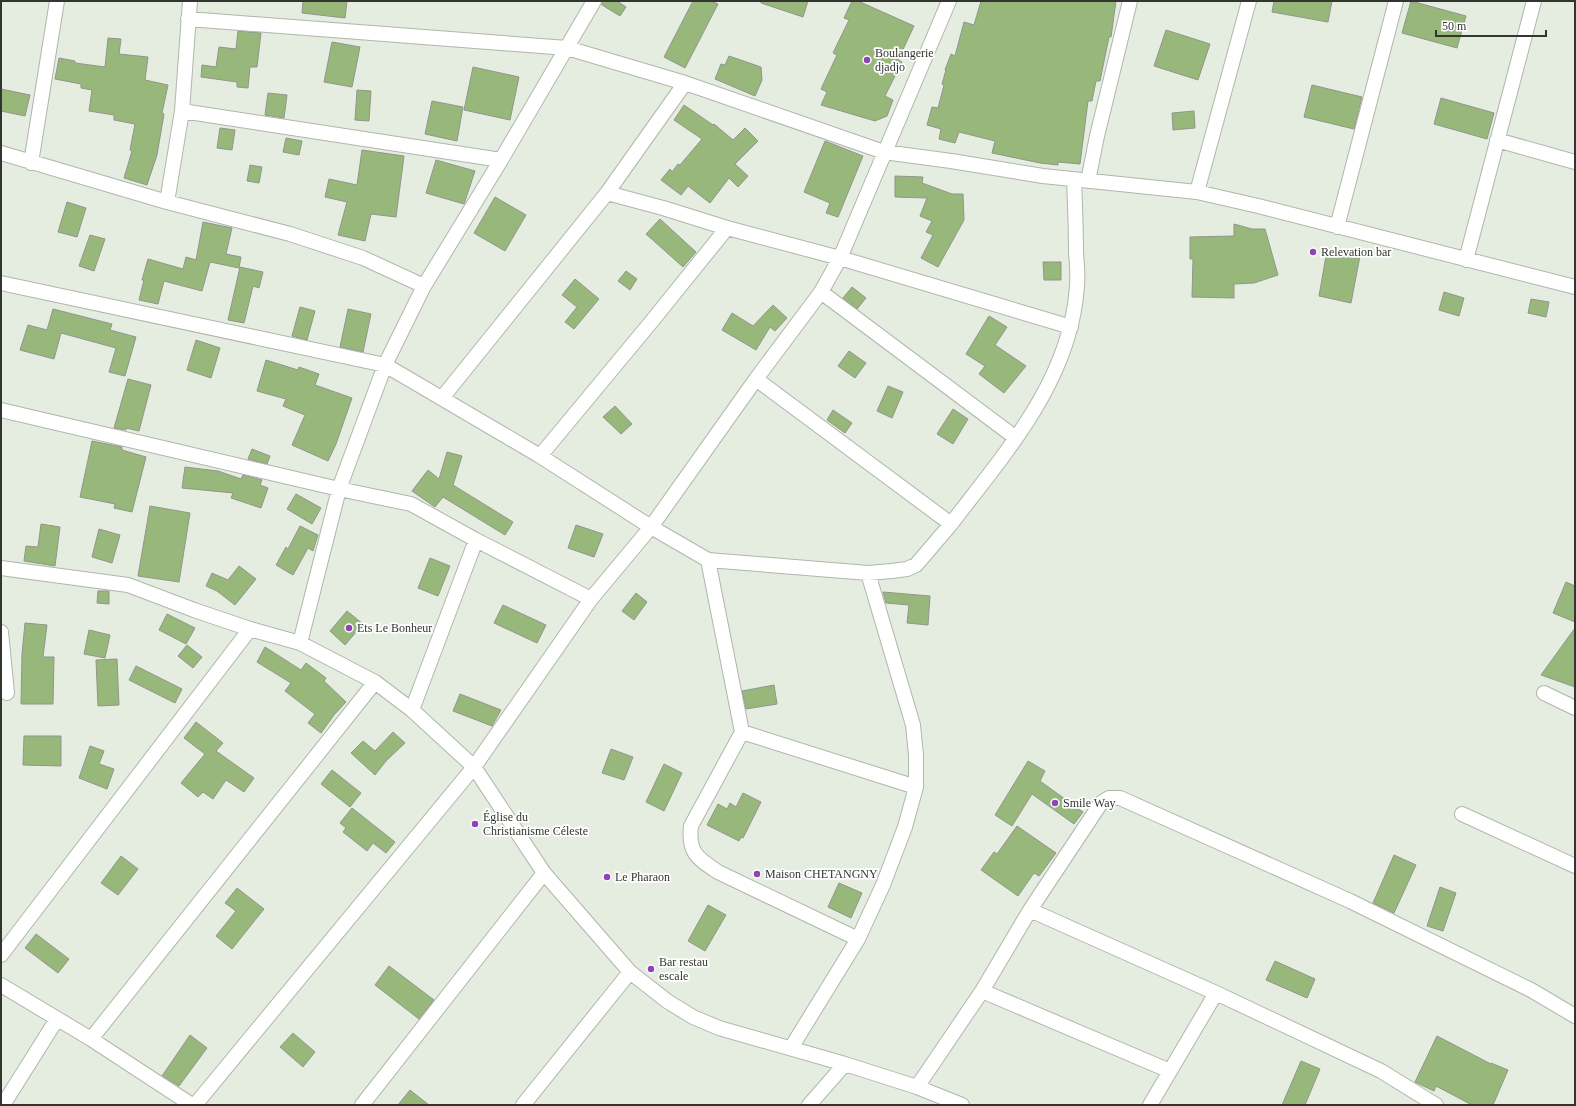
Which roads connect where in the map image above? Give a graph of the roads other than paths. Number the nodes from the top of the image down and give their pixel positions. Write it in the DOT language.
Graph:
graph roads {
  1 [pos="57,1"];
  2 [pos="190,1"];
  3 [pos="594,1"];
  4 [pos="949,1"];
  5 [pos="1130,1"];
  6 [pos="1249,1"];
  7 [pos="1396,1"];
  8 [pos="1534,1"];
  9 [pos="188,19"];
  10 [pos="567,48"];
  11 [pos="685,83"];
  12 [pos="182,111"];
  13 [pos="1498,140"];
  14 [pos="884,152"];
  15 [pos="1,153"];
  16 [pos="501,160"];
  17 [pos="1575,162"];
  18 [pos="30,163"];
  19 [pos="1074,180"];
  20 [pos="1088,181"];
  21 [pos="1197,192"];
  22 [pos="607,193"];
  23 [pos="167,202"];
  24 [pos="1337,227"];
  25 [pos="727,228"];
  26 [pos="840,258"];
  27 [pos="1466,260"];
  28 [pos="1,283"];
  29 [pos="424,286"];
  30 [pos="1575,287"];
  31 [pos="821,292"];
  32 [pos="1071,327"];
  33 [pos="385,365"];
  34 [pos="756,379"];
  35 [pos="442,398"];
  36 [pos="1,410"];
  37 [pos="1016,438"];
  38 [pos="540,456"];
  39 [pos="339,489"];
  40 [pos="951,524"];
  41 [pos="651,527"];
  42 [pos="476,540"];
  43 [pos="708,560"];
  44 [pos="1,568"];
  45 [pos="868,573"];
  46 [pos="592,600"];
  47 [pos="250,629"];
  48 [pos="1,632"];
  49 [pos="300,643"];
  50 [pos="375,682"];
  51 [pos="7,692"];
  52 [pos="1544,693"];
  53 [pos="1575,708"];
  54 [pos="412,710"];
  55 [pos="742,732"];
  56 [pos="474,766"];
  57 [pos="916,787"];
  58 [pos="1462,814"];
  59 [pos="1575,866"];
  60 [pos="544,873"];
  61 [pos="1030,910"];
  62 [pos="858,940"];
  63 [pos="1,955"];
  64 [pos="630,972"];
  65 [pos="1,985"];
  66 [pos="982,991"];
  67 [pos="1216,993"];
  68 [pos="1575,1016"];
  69 [pos="57,1019"];
  70 [pos="91,1039"];
  71 [pos="791,1048"];
  72 [pos="845,1064"];
  73 [pos="1170,1071"];
  74 [pos="917,1088"];
  75 [pos="2,1105"];
  76 [pos="192,1105"];
  77 [pos="196,1105"];
  78 [pos="362,1105"];
  79 [pos="523,1105"];
  80 [pos="809,1105"];
  81 [pos="962,1105"];
  82 [pos="1151,1105"];
  83 [pos="1436,1105"];
  1 -- 18 [label="street"];
  2 -- 9 [label="street"];
  3 -- 10 [label="street"];
  4 -- 14 [label="street"];
  5 -- 20 [label="street"];
  6 -- 21 [label="street"];
  7 -- 24 [label="street"];
  8 -- 13 [label="street"];
  9 -- 10 [label="street"];
  9 -- 12 [label="street"];
  10 -- 11 [label="street"];
  10 -- 16 [label="street"];
  11 -- 14 [label="street"];
  11 -- 22 [label="street"];
  12 -- 16 [label="street"];
  12 -- 23 [label="street"];
  13 -- 17 [label="street"];
  13 -- 27 [label="street"];
  14 -- 19 [label="street"];
  14 -- 26 [label="street"];
  15 -- 18 [label="street"];
  16 -- 29 [label="street"];
  18 -- 23 [label="street"];
  19 -- 20 [label="street"];
  19 -- 32 [label="street"];
  20 -- 21 [label="street"];
  21 -- 24 [label="street"];
  22 -- 25 [label="street"];
  22 -- 35 [label="street"];
  23 -- 29 [label="street"];
  24 -- 27 [label="street"];
  25 -- 26 [label="street"];
  25 -- 38 [label="street"];
  26 -- 31 [label="street"];
  26 -- 32 [label="street"];
  27 -- 30 [label="street"];
  28 -- 33 [label="street"];
  29 -- 33 [label="street"];
  31 -- 34 [label="street"];
  31 -- 37 [label="street"];
  32 -- 37 [label="street"];
  33 -- 35 [label="street"];
  33 -- 39 [label="street"];
  34 -- 40 [label="street"];
  34 -- 41 [label="street"];
  35 -- 38 [label="street"];
  36 -- 39 [label="street"];
  37 -- 40 [label="street"];
  38 -- 41 [label="street"];
  39 -- 42 [label="street"];
  39 -- 49 [label="street"];
  40 -- 45 [label="street"];
  41 -- 43 [label="street"];
  41 -- 46 [label="street"];
  42 -- 46 [label="street"];
  42 -- 54 [label="street"];
  43 -- 45 [label="street"];
  43 -- 55 [label="street"];
  44 -- 47 [label="street"];
  45 -- 57 [label="street"];
  46 -- 56 [label="street"];
  47 -- 49 [label="street"];
  47 -- 63 [label="street"];
  48 -- 51 [label="street"];
  49 -- 50 [label="street"];
  50 -- 54 [label="street"];
  50 -- 70 [label="street"];
  52 -- 53 [label="street"];
  54 -- 56 [label="street"];
  55 -- 57 [label="street"];
  55 -- 62 [label="street"];
  56 -- 60 [label="street"];
  56 -- 77 [label="street"];
  57 -- 62 [label="street"];
  58 -- 59 [label="street"];
  60 -- 64 [label="street"];
  60 -- 78 [label="street"];
  61 -- 66 [label="street"];
  61 -- 67 [label="street"];
  61 -- 68 [label="street"];
  62 -- 71 [label="street"];
  64 -- 71 [label="street"];
  64 -- 79 [label="street"];
  65 -- 69 [label="street"];
  66 -- 73 [label="street"];
  66 -- 74 [label="street"];
  67 -- 73 [label="street"];
  67 -- 83 [label="street"];
  69 -- 70 [label="street"];
  69 -- 75 [label="street"];
  70 -- 76 [label="street"];
  71 -- 72 [label="street"];
  72 -- 74 [label="street"];
  72 -- 80 [label="street"];
  73 -- 82 [label="street"];
  74 -- 81 [label="street"];
}
